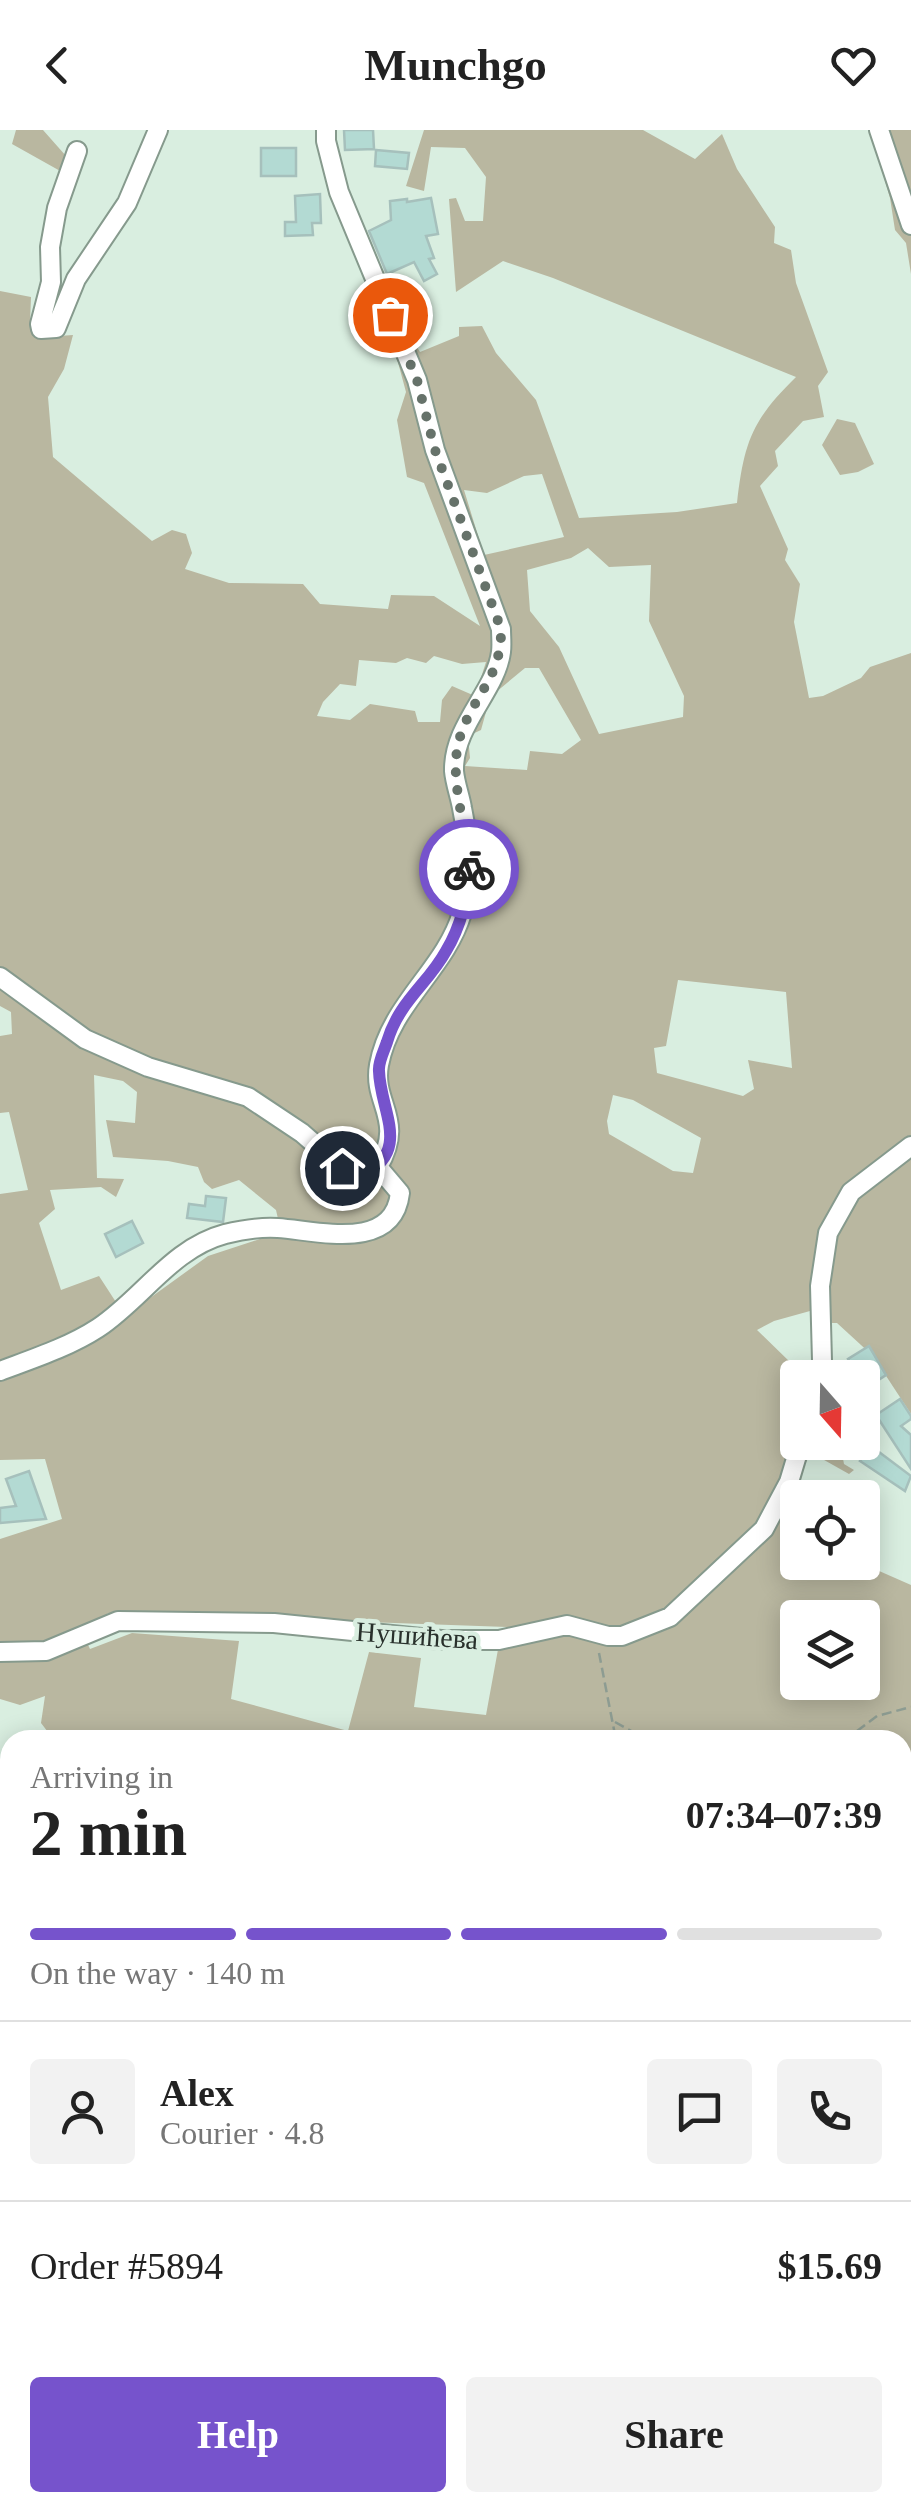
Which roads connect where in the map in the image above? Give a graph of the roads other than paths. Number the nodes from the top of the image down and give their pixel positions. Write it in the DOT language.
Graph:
graph roads {
  1 [pos="158,130"];
  2 [pos="326,130"];
  3 [pos="879,130"];
  4 [pos="77,151"];
  5 [pos="911,225"];
  6 [pos="0,977"];
  7 [pos="911,1146"];
  8 [pos="378,1167"];
  9 [pos="822,1360"];
  10 [pos="0,1371"];
  11 [pos="796,1460"];
  12 [pos="0,1652"];
  1 -- 4 [label="street"];
  2 -- 8 [label="street"];
  3 -- 5 [label="street"];
  6 -- 8 [label="street"];
  7 -- 9 [label="street"];
  8 -- 10 [label="street"];
  11 -- 12 [label="street, Нушићева"];
}
